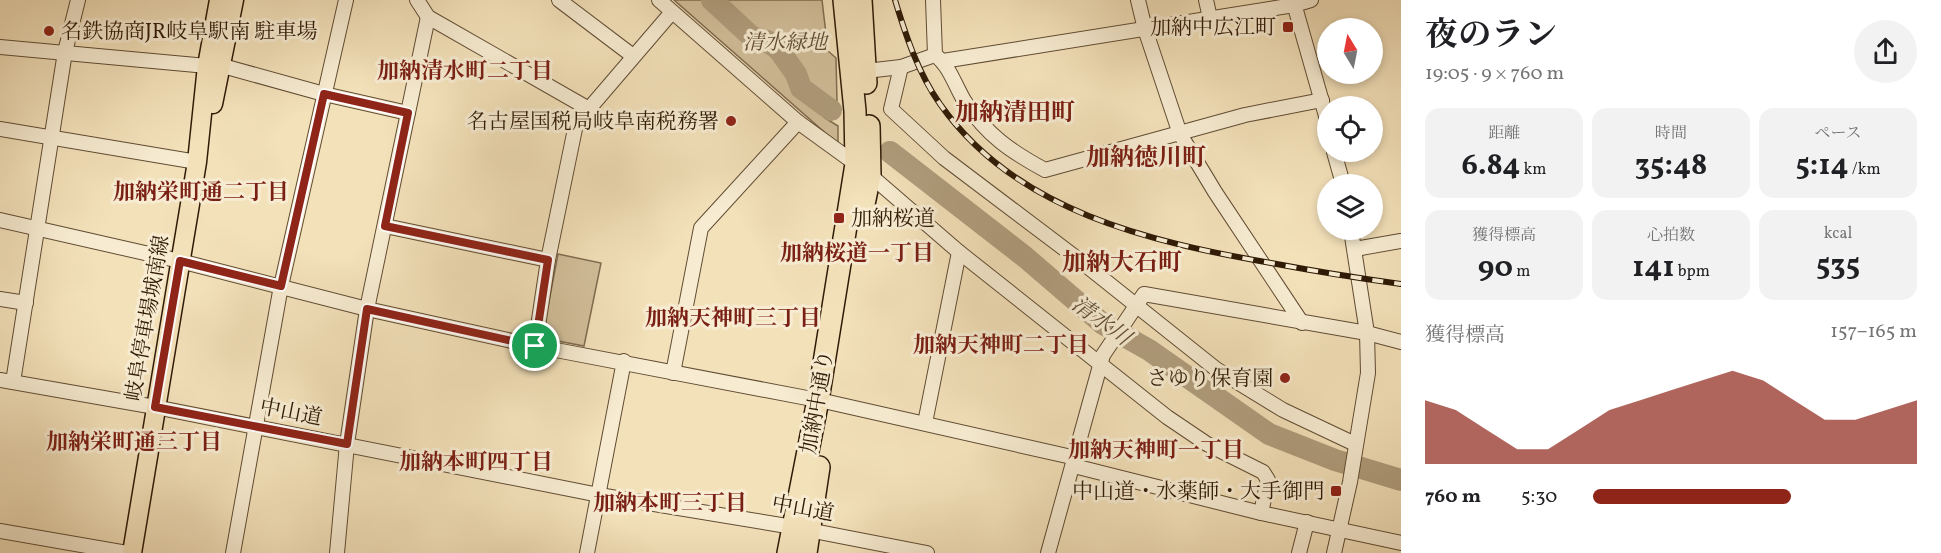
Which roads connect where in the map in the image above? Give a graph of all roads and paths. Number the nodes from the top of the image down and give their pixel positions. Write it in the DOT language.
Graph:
graph roads {
  1 [pos="78,0"];
  2 [pos="219,0"];
  3 [pos="234,0"];
  4 [pos="346,0"];
  5 [pos="417,0"];
  6 [pos="559,0"];
  7 [pos="659,0"];
  8 [pos="844,0"];
  9 [pos="861,0"];
  10 [pos="933,0"];
  11 [pos="1138,0"];
  12 [pos="1206,0"];
  13 [pos="1311,0"];
  14 [pos="1294,3"];
  15 [pos="672,12"];
  16 [pos="428,17"];
  17 [pos="1210,18"];
  18 [pos="1145,28"];
  19 [pos="0,47"];
  20 [pos="65,52"];
  21 [pos="633,56"];
  22 [pos="939,58"];
  23 [pos="215,66"];
  24 [pos="901,67"];
  25 [pos="866,71"];
  26 [pos="324,94"];
  27 [pos="1321,96"];
  28 [pos="1317,101"];
  29 [pos="589,109"];
  30 [pos="408,113"];
  31 [pos="798,122"];
  32 [pos="0,129"];
  33 [pos="1180,134"];
  34 [pos="52,138"];
  35 [pos="197,162"];
  36 [pos="863,170"];
  37 [pos="0,220"];
  38 [pos="385,226"];
  39 [pos="38,228"];
  40 [pos="1353,240"];
  41 [pos="1401,241"];
  42 [pos="1355,249"];
  43 [pos="958,252"];
  44 [pos="548,260"];
  45 [pos="180,261"];
  46 [pos="281,286"];
  47 [pos="0,299"];
  48 [pos="26,303"];
  49 [pos="1136,304"];
  50 [pos="367,309"];
  51 [pos="1302,323"];
  52 [pos="1367,333"];
  53 [pos="1401,342"];
  54 [pos="535,346"];
  55 [pos="624,361"];
  56 [pos="1101,364"];
  57 [pos="673,373"];
  58 [pos="6,381"];
  59 [pos="823,401"];
  60 [pos="155,407"];
  61 [pos="925,423"];
  62 [pos="256,426"];
  63 [pos="347,444"];
  64 [pos="1354,450"];
  65 [pos="1075,462"];
  66 [pos="599,495"];
  67 [pos="1261,513"];
  68 [pos="1307,522"];
  69 [pos="801,528"];
  70 [pos="1338,529"];
  71 [pos="0,531"];
  72 [pos="1401,543"];
  73 [pos="127,553"];
  74 [pos="132,553"];
  75 [pos="233,553"];
  76 [pos="337,553"];
  77 [pos="587,553"];
  78 [pos="788,553"];
  79 [pos="806,553"];
  80 [pos="927,553"];
  81 [pos="1048,553"];
  82 [pos="1299,553"];
  83 [pos="1334,553"];
  1 -- 20 [label="street"];
  2 -- 23 [label="main road, 岐阜停車場城南線"];
  3 -- 23 [label="main road, 岐阜停車場城南線"];
  4 -- 26 [label="street"];
  5 -- 16 [label="street"];
  6 -- 21 [label="street"];
  7 -- 15 [label="street"];
  8 -- 36 [label="highway, 加納中通り"];
  9 -- 25 [label="highway, 加納中通り"];
  10 -- 22 [label="street"];
  11 -- 18 [label="street"];
  12 -- 17 [label="street"];
  13 -- 14 [label="street"];
  14 -- 17 [label="street"];
  14 -- 27 [label="street"];
  15 -- 21 [label="street"];
  15 -- 31 [label="street"];
  16 -- 29 [label="street"];
  16 -- 30 [label="street"];
  17 -- 18 [label="street"];
  18 -- 22 [label="street"];
  18 -- 33 [label="street"];
  19 -- 20 [label="street"];
  20 -- 23 [label="street"];
  20 -- 34 [label="street"];
  21 -- 29 [label="street"];
  22 -- 24 [label="street"];
  22 -- 33 [label="street"];
  23 -- 26 [label="street"];
  23 -- 35 [label="main road, 岐阜停車場城南線"];
  24 -- 25 [label="street"];
  24 -- 49 [label="street"];
  25 -- 36 [label="highway, 加納中通り"];
  26 -- 30 [label="street"];
  26 -- 46 [label="street"];
  28 -- 33 [label="street"];
  29 -- 44 [label="street"];
  30 -- 38 [label="street"];
  31 -- 36 [label="street"];
  31 -- 57 [label="street"];
  32 -- 34 [label="street"];
  33 -- 51 [label="street"];
  34 -- 35 [label="street"];
  34 -- 39 [label="street"];
  35 -- 45 [label="main road, 岐阜停車場城南線"];
  36 -- 43 [label="street"];
  36 -- 59 [label="highway, 加納中通り"];
  37 -- 39 [label="street"];
  38 -- 44 [label="street"];
  38 -- 50 [label="street"];
  39 -- 45 [label="street"];
  39 -- 48 [label="street"];
  40 -- 42 [label="street"];
  41 -- 42 [label="street"];
  42 -- 52 [label="street"];
  43 -- 56 [label="street"];
  43 -- 61 [label="street"];
  44 -- 54 [label="street"];
  45 -- 46 [label="street"];
  45 -- 60 [label="main road, 岐阜停車場城南線"];
  46 -- 50 [label="street"];
  46 -- 62 [label="street"];
  47 -- 48 [label="street"];
  48 -- 58 [label="street"];
  49 -- 51 [label="street"];
  49 -- 56 [label="street"];
  49 -- 64 [label="street"];
  50 -- 54 [label="street"];
  50 -- 63 [label="street"];
  51 -- 52 [label="street"];
  52 -- 53 [label="street"];
  52 -- 64 [label="street"];
  54 -- 55 [label="street"];
  55 -- 57 [label="street"];
  55 -- 66 [label="street"];
  56 -- 65 [label="street"];
  56 -- 67 [label="street"];
  57 -- 59 [label="street"];
  58 -- 60 [label="street, 中山道"];
  59 -- 61 [label="street"];
  59 -- 69 [label="highway, 加納中通り"];
  60 -- 62 [label="street, 中山道"];
  60 -- 74 [label="main road, 岐阜停車場城南線"];
  61 -- 65 [label="street"];
  62 -- 63 [label="street, 中山道"];
  62 -- 75 [label="street"];
  63 -- 66 [label="street, 中山道"];
  63 -- 76 [label="street"];
  64 -- 70 [label="street"];
  65 -- 67 [label="street"];
  65 -- 81 [label="street"];
  66 -- 69 [label="street, 中山道"];
  66 -- 77 [label="street"];
  67 -- 68 [label="street"];
  68 -- 70 [label="street"];
  68 -- 82 [label="street"];
  69 -- 78 [label="highway, 加納中通り"];
  69 -- 79 [label="highway, 加納中通り"];
  69 -- 80 [label="street, 中山道"];
  70 -- 72 [label="street"];
  70 -- 83 [label="street"];
  71 -- 73 [label="street"];
}
